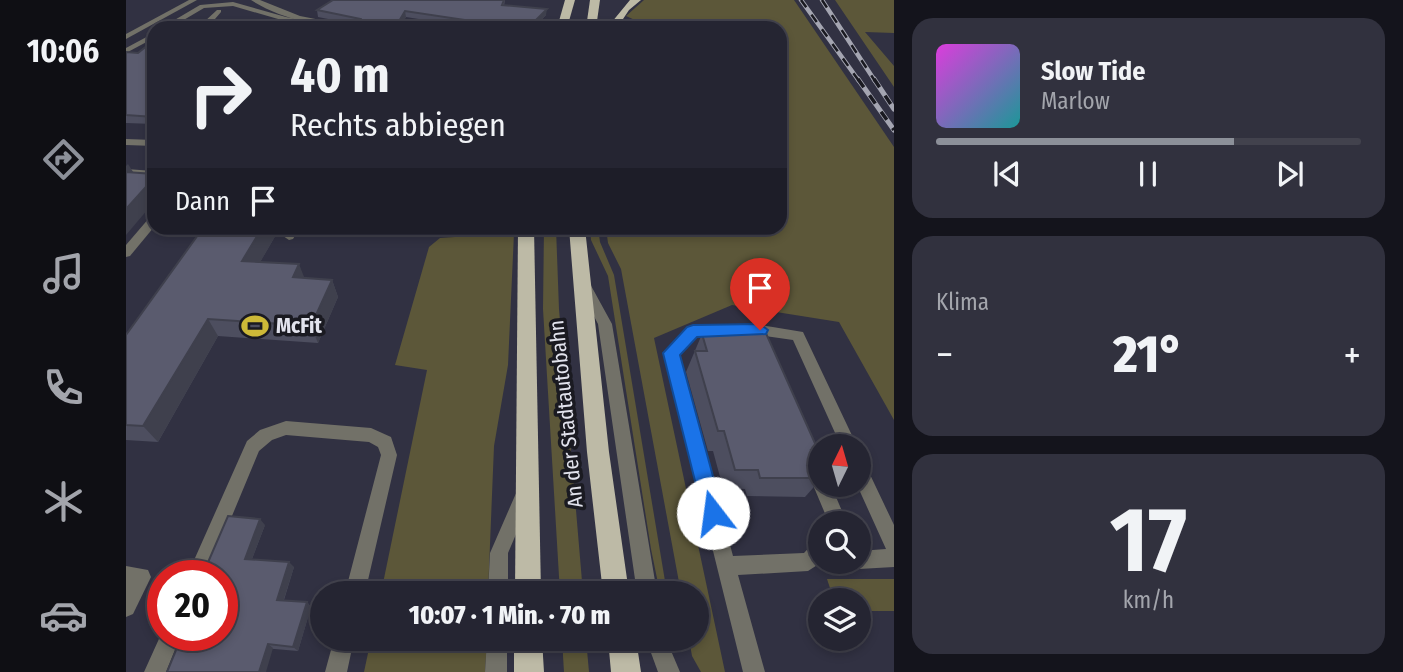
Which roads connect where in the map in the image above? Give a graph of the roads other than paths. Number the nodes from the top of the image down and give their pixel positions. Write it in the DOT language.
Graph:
graph roads {
  1 [pos="194,0"];
  2 [pos="559,0"];
  3 [pos="570,0"];
  4 [pos="595,0"];
  5 [pos="636,0"];
  6 [pos="259,1"];
  7 [pos="219,11"];
  8 [pos="169,13"];
  9 [pos="187,15"];
  10 [pos="155,21"];
  11 [pos="176,21"];
  12 [pos="209,21"];
  13 [pos="296,21"];
  14 [pos="316,21"];
  15 [pos="557,21"];
  16 [pos="562,21"];
  17 [pos="592,21"];
  18 [pos="617,21"];
  19 [pos="147,25"];
  20 [pos="126,37"];
  21 [pos="147,39"];
  22 [pos="126,51"];
  23 [pos="126,142"];
  24 [pos="147,144"];
  25 [pos="126,172"];
  26 [pos="147,174"];
  27 [pos="147,228"];
  28 [pos="526,235"];
  29 [pos="577,235"];
  30 [pos="126,253"];
  31 [pos="580,277"];
  32 [pos="760,330"];
  33 [pos="768,361"];
  34 [pos="843,434"];
  35 [pos="526,489"];
  36 [pos="872,497"];
  37 [pos="894,546"];
  38 [pos="808,558"];
  39 [pos="894,558"];
  40 [pos="871,559"];
  41 [pos="204,560"];
  42 [pos="727,566"];
  43 [pos="126,576"];
  44 [pos="358,581"];
  45 [pos="498,581"];
  46 [pos="528,581"];
  47 [pos="615,581"];
  48 [pos="645,581"];
  49 [pos="126,607"];
  50 [pos="164,651"];
  51 [pos="341,651"];
  52 [pos="497,651"];
  53 [pos="528,651"];
  54 [pos="623,651"];
  55 [pos="661,651"];
  56 [pos="155,672"];
  57 [pos="337,672"];
  58 [pos="496,672"];
  59 [pos="529,672"];
  60 [pos="626,672"];
  61 [pos="669,672"];
  62 [pos="754,672"];
  1 -- 8 [label="street"];
  2 -- 15 [label="highway"];
  3 -- 16 [label="highway"];
  4 -- 17 [label="highway"];
  5 -- 18 [label="highway"];
  6 -- 14 [label="street"];
  7 -- 12 [label="street"];
  8 -- 9 [label="street"];
  8 -- 10 [label="street"];
  9 -- 11 [label="street"];
  9 -- 13 [label="street"];
  19 -- 20 [label="street"];
  21 -- 22 [label="street"];
  23 -- 24 [label="street"];
  25 -- 26 [label="street"];
  27 -- 30 [label="street"];
  28 -- 35 [label="highway, An der Stadtautobahn"];
  29 -- 31 [label="highway, An der Stadtautobahn"];
  31 -- 47 [label="highway, An der Stadtautobahn"];
  31 -- 48 [label="street"];
  32 -- 33 [label="street"];
  32 -- 34 [label="street"];
  32 -- 42 [label="street"];
  35 -- 45 [label="street"];
  35 -- 46 [label="highway, An der Stadtautobahn"];
  36 -- 37 [label="street"];
  38 -- 42 [label="street"];
  39 -- 40 [label="street"];
  41 -- 44 [label="street"];
  42 -- 62 [label="street"];
  43 -- 49 [label="street"];
  50 -- 56 [label="street"];
  51 -- 57 [label="street"];
  52 -- 58 [label="street"];
  53 -- 59 [label="highway"];
  54 -- 60 [label="highway"];
  55 -- 61 [label="street"];
}
